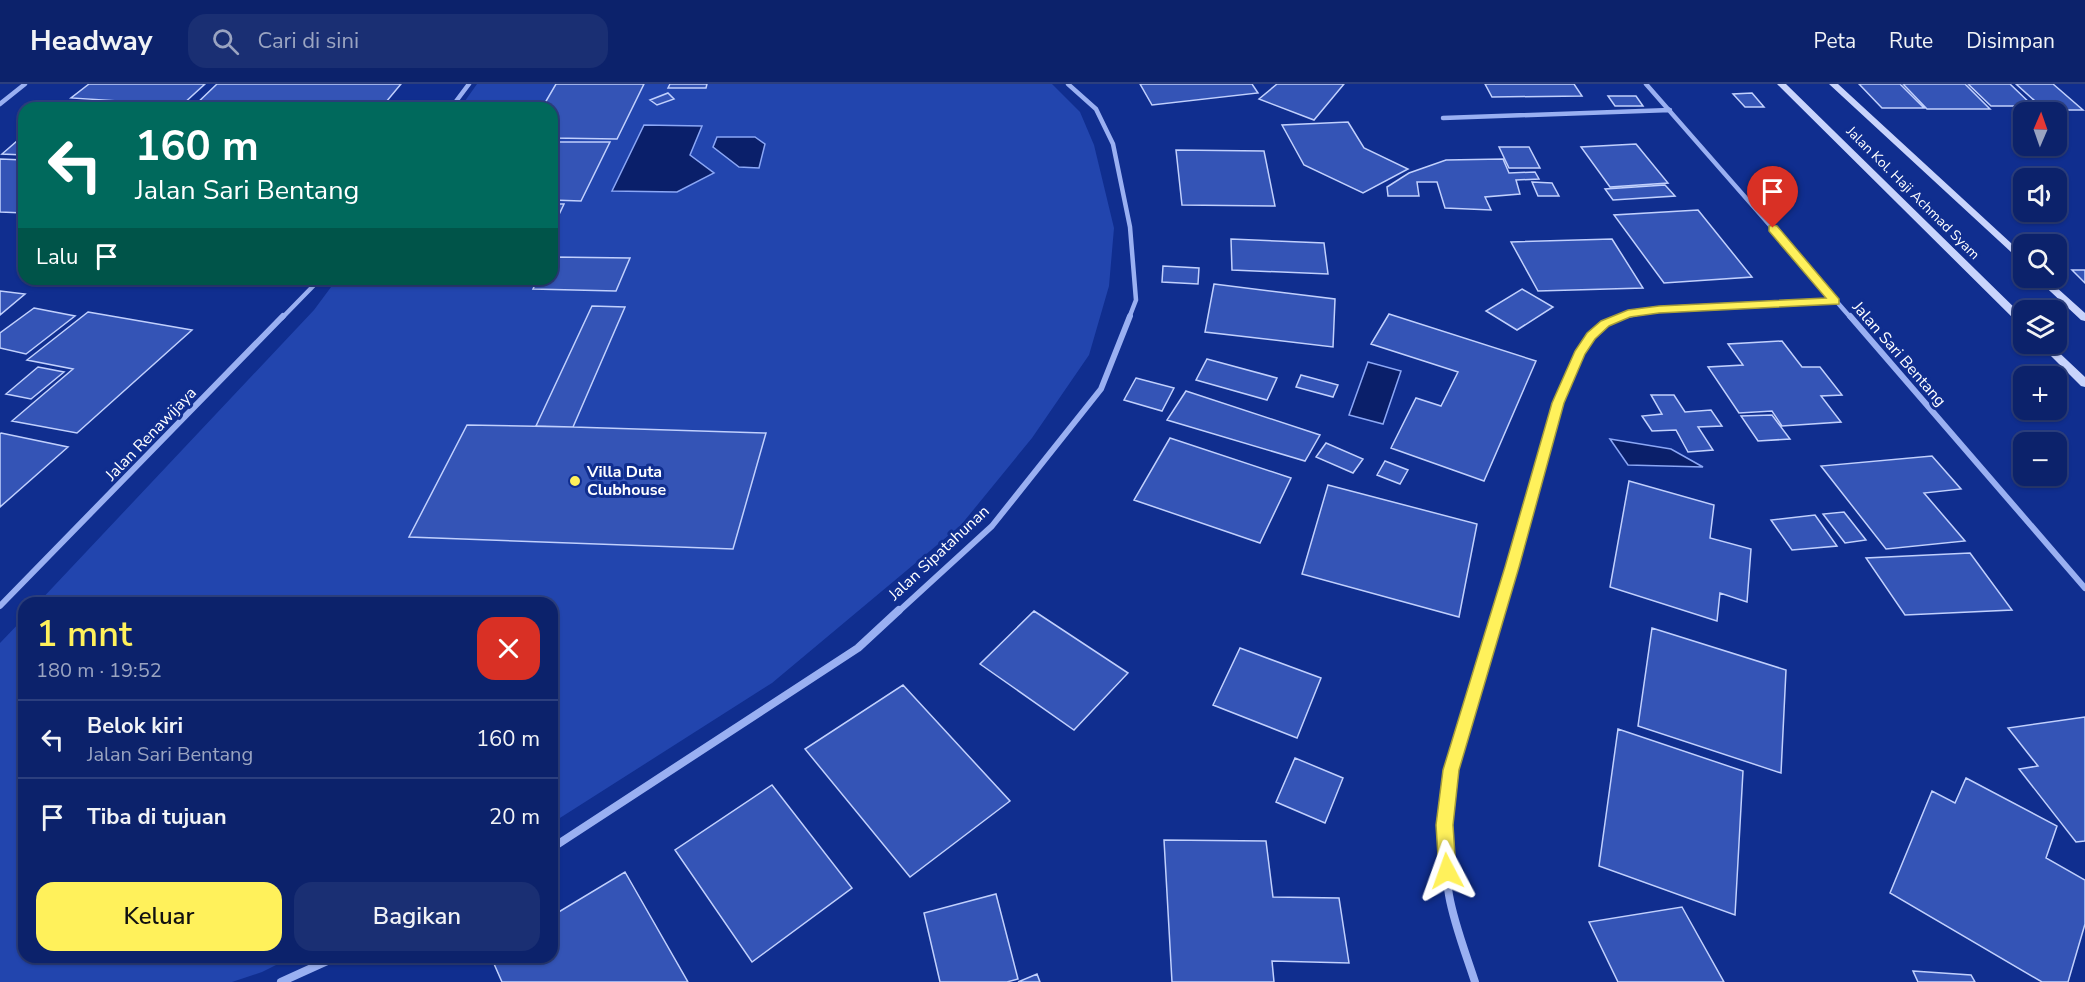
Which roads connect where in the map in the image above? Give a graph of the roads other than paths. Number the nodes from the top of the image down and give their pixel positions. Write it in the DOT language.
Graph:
graph roads {
  1 [pos="25,84"];
  2 [pos="469,84"];
  3 [pos="1068,84"];
  4 [pos="1646,84"];
  5 [pos="1781,84"];
  6 [pos="1833,84"];
  7 [pos="456,102"];
  8 [pos="0,104"];
  9 [pos="1670,110"];
  10 [pos="1443,118"];
  11 [pos="2013,251"];
  12 [pos="314,285"];
  13 [pos="2052,288"];
  14 [pos="1835,301"];
  15 [pos="2013,312"];
  16 [pos="2085,318"];
  17 [pos="2054,354"];
  18 [pos="2085,384"];
  19 [pos="2085,588"];
  20 [pos="0,606"];
  21 [pos="558,845"];
  22 [pos="323,963"];
  23 [pos="281,982"];
  24 [pos="1475,982"];
  1 -- 8 [label="street"];
  2 -- 7 [label="street"];
  3 -- 21 [label="street, Jalan Sipatahunan"];
  4 -- 9 [label="street, Jalan Sari Bentang"];
  5 -- 15 [label="main road, Jalan Kol. Haji Achmad Syam"];
  6 -- 11 [label="main road"];
  9 -- 10 [label="street"];
  9 -- 14 [label="street, Jalan Sari Bentang"];
  12 -- 20 [label="street, Jalan Renawijaya"];
  13 -- 16 [label="main road"];
  14 -- 19 [label="street, Jalan Sari Bentang"];
  14 -- 24 [label="street"];
  17 -- 18 [label="main road"];
  22 -- 23 [label="street"];
}
